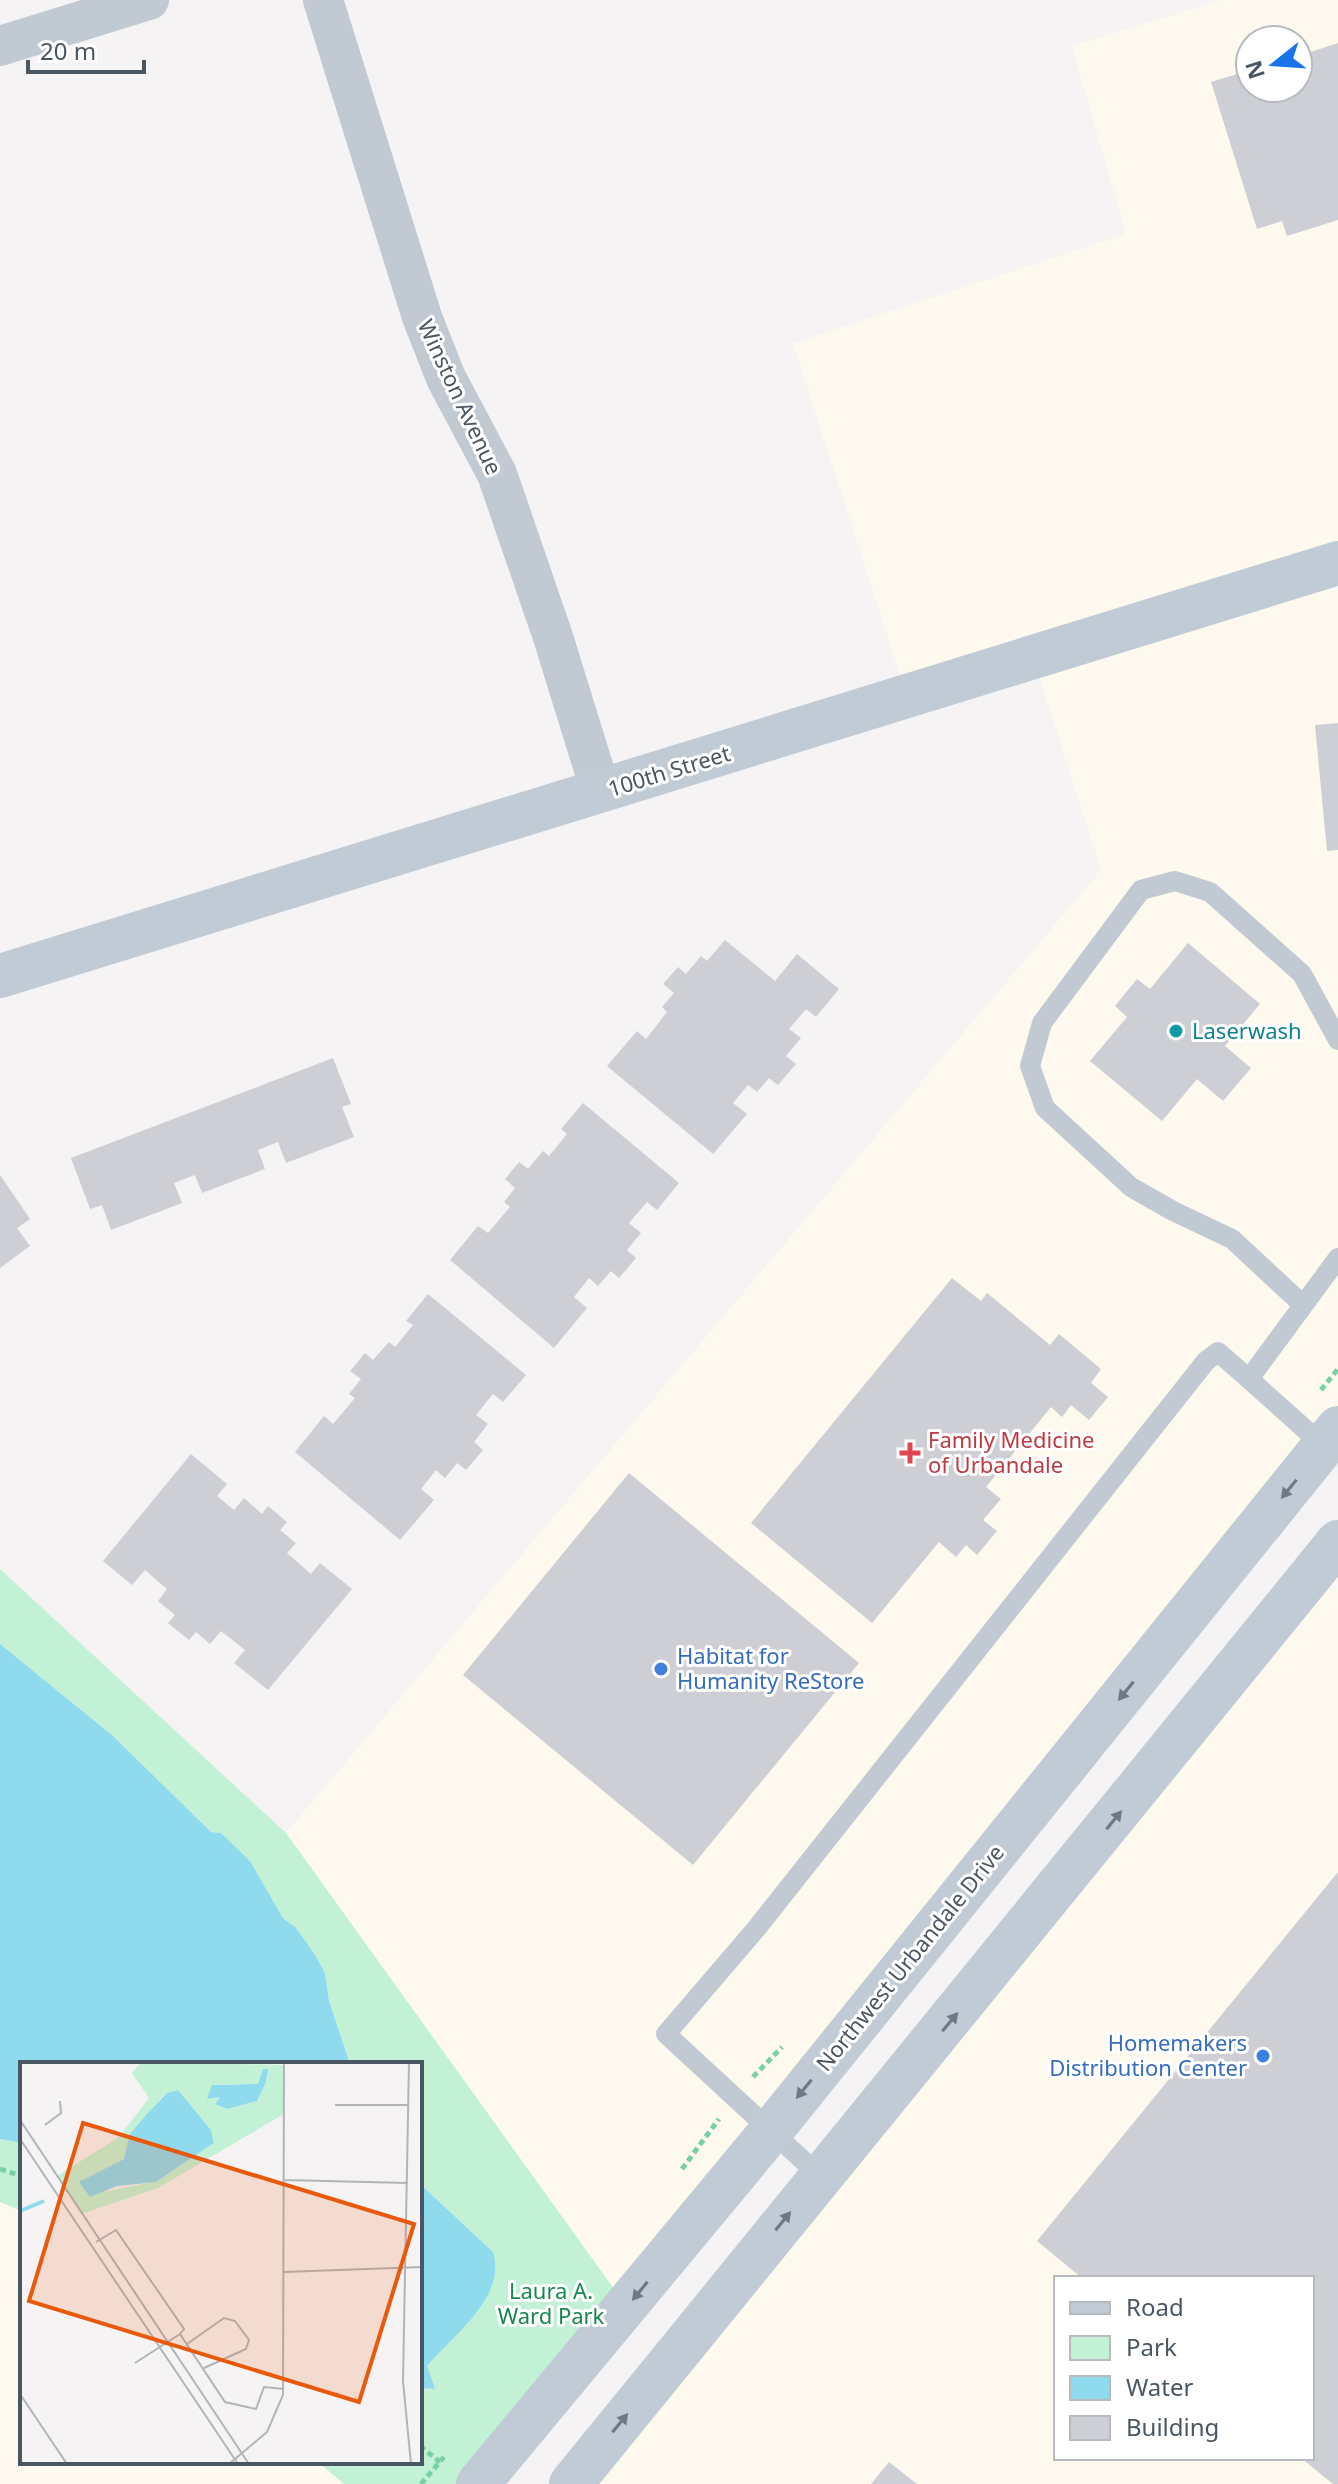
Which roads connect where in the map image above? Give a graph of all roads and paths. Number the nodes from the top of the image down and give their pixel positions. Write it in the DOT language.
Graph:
graph roads {
  1 [pos="149,0"];
  2 [pos="323,0"];
  3 [pos="0,46"];
  4 [pos="1338,563"];
  5 [pos="601,792"];
  6 [pos="0,976"];
  7 [pos="1338,1040"];
  8 [pos="1338,1258"];
  9 [pos="1302,1304"];
  10 [pos="1249,1379"];
  11 [pos="1333,1444"];
  12 [pos="1338,1542"];
  13 [pos="771,2131"];
  14 [pos="0,2169"];
  15 [pos="20,2175"];
  16 [pos="820,2176"];
  17 [pos="422,2448"];
  18 [pos="440,2462"];
  19 [pos="478,2484"];
  20 [pos="571,2484"];
  1 -- 3 [label="street"];
  2 -- 5 [label="street, Winston Avenue"];
  4 -- 5 [label="main road, 100th Street"];
  5 -- 6 [label="main road, 100th Street"];
  7 -- 9 [label="lane"];
  8 -- 9 [label="lane"];
  9 -- 10 [label="lane"];
  10 -- 11 [label="lane"];
  10 -- 13 [label="lane"];
  11 -- 13 [label="main road, Northwest Urbandale Drive, one-way"];
  16 -- 12 [label="main road, one-way"];
  13 -- 16 [label="lane"];
  13 -- 19 [label="main road, Northwest Urbandale Drive, one-way"];
  14 -- 15 [label="path"];
  20 -- 16 [label="main road, one-way"];
  17 -- 18 [label="path"];
}
